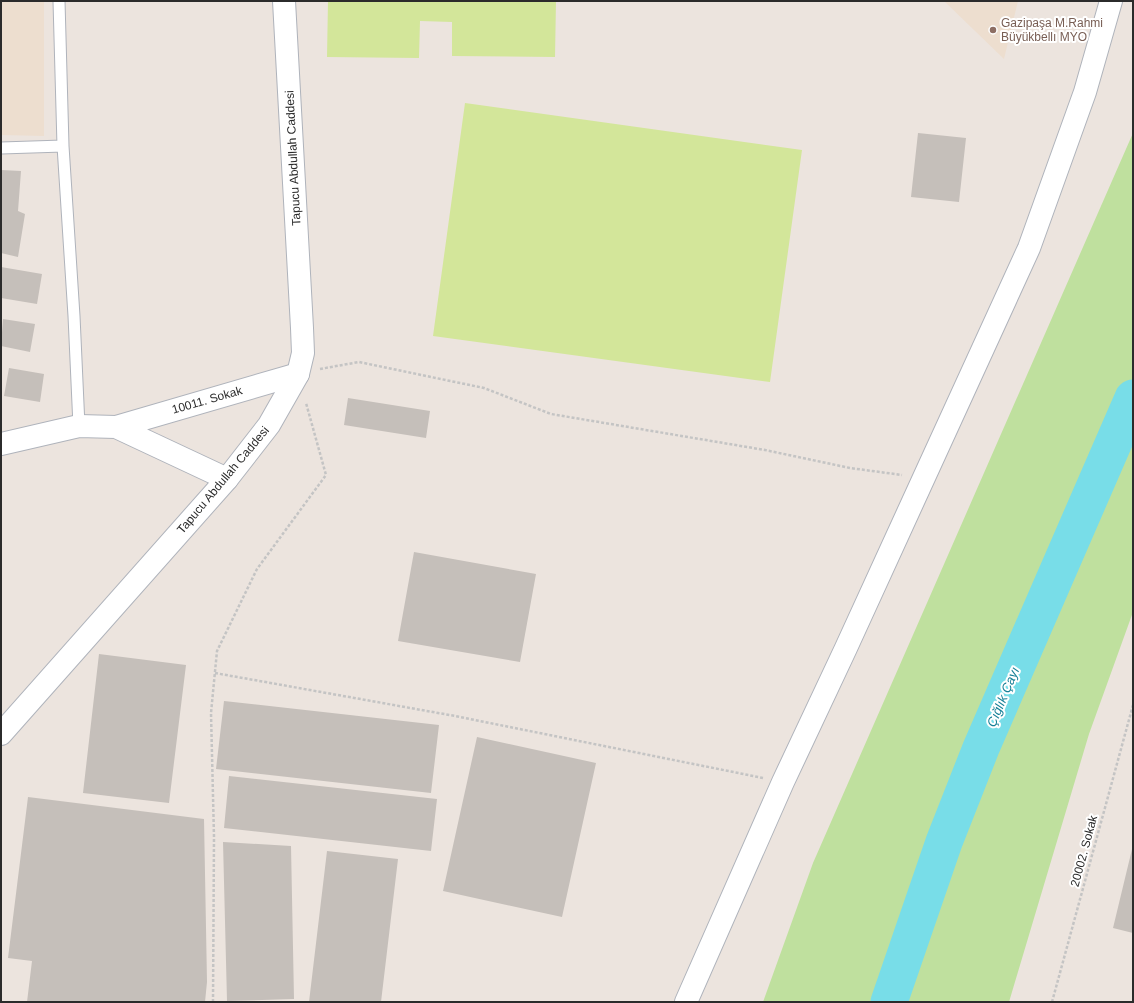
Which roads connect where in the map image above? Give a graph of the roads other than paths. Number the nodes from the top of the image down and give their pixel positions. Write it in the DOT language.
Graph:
graph roads {
  1 [pos="59,1"];
  2 [pos="284,1"];
  3 [pos="1111,1"];
  4 [pos="63,146"];
  5 [pos="1,148"];
  6 [pos="298,374"];
  7 [pos="79,426"];
  8 [pos="116,426"];
  9 [pos="1,444"];
  10 [pos="227,479"];
  11 [pos="1,734"];
  12 [pos="686,1002"];
  1 -- 4 [label="lane"];
  2 -- 6 [label="street, Tapucu Abdullah Caddesi"];
  3 -- 12 [label="street"];
  4 -- 5 [label="lane"];
  4 -- 7 [label="lane"];
  6 -- 8 [label="street, 10011. Sokak"];
  6 -- 10 [label="street, Tapucu Abdullah Caddesi"];
  7 -- 8 [label="street, 10011. Sokak"];
  7 -- 9 [label="street, 10011. Sokak"];
  8 -- 10 [label="street, 10011. Sokak"];
  10 -- 11 [label="street, Tapucu Abdullah Caddesi"];
}
